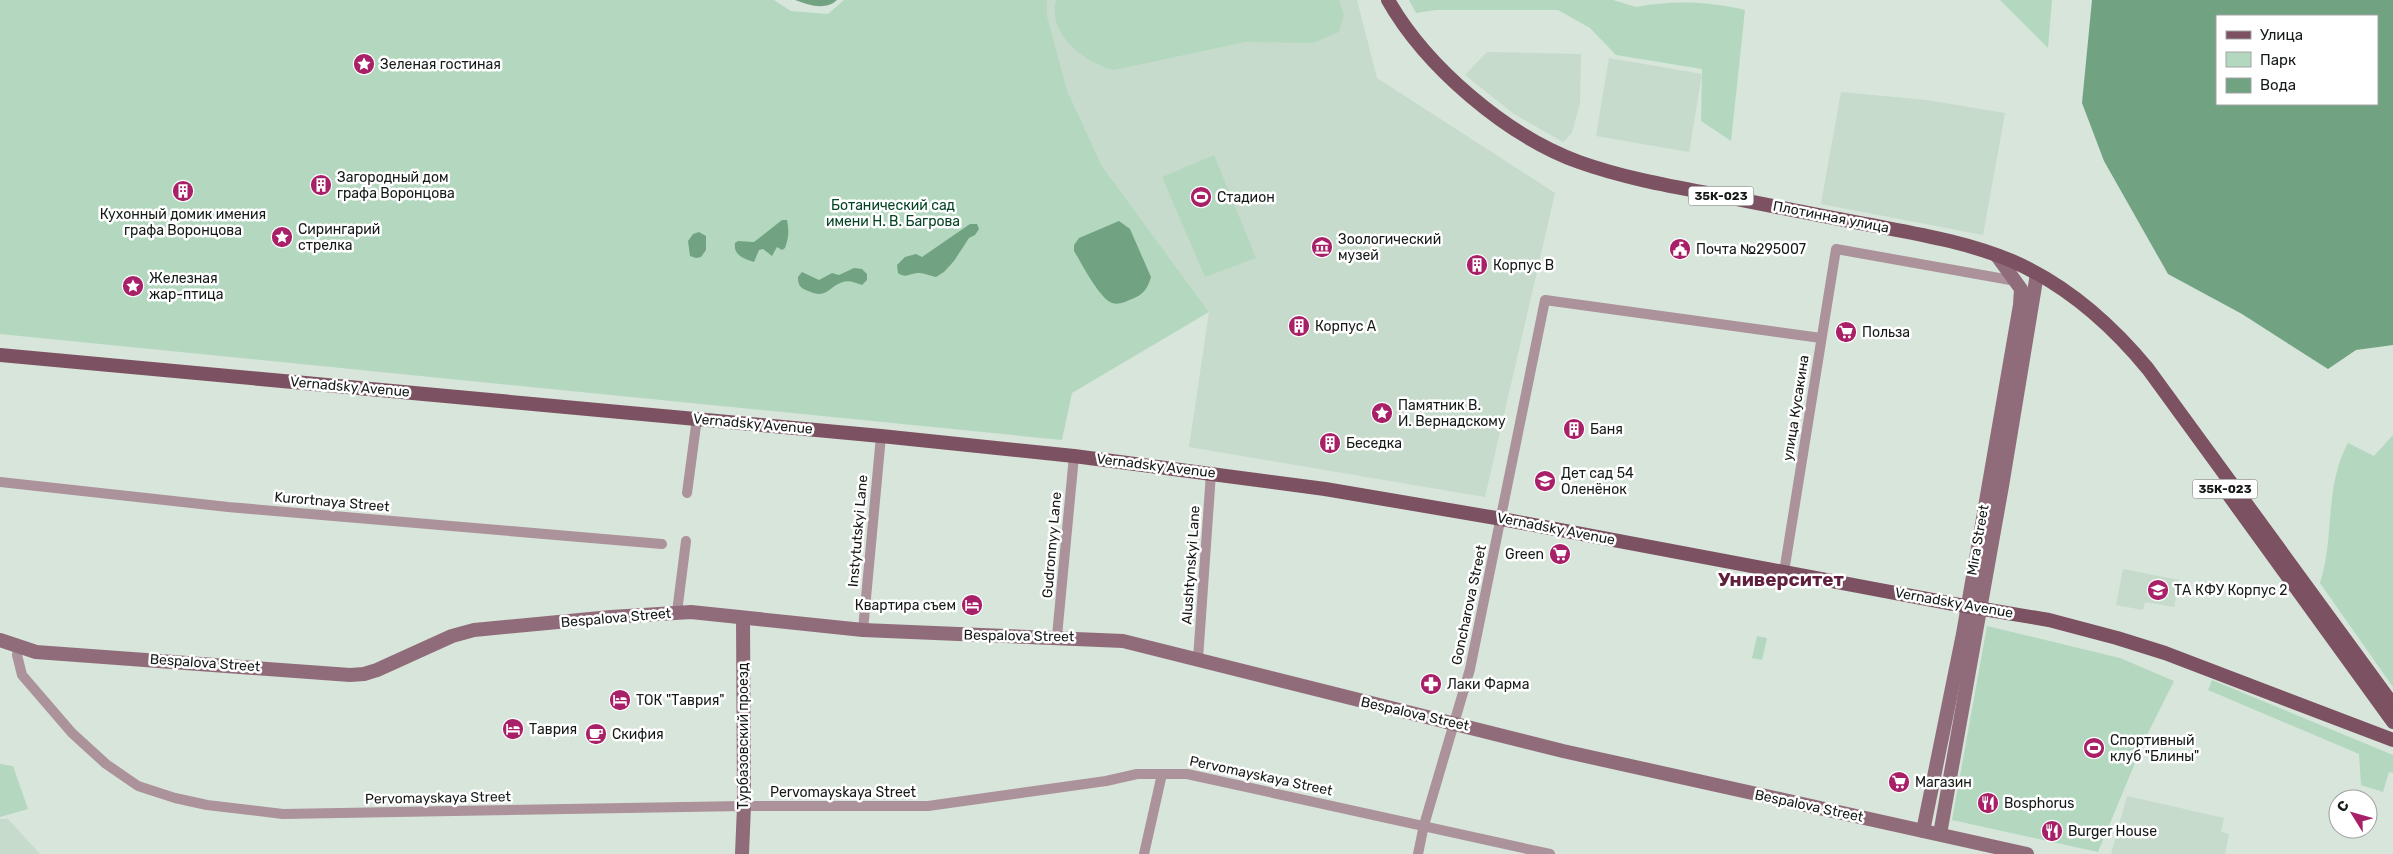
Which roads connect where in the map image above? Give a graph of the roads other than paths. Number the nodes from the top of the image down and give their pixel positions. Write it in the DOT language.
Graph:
graph roads {
  1 [pos="1388,0"];
  2 [pos="1997,256"];
  3 [pos="2036,274"];
  4 [pos="2016,281"];
  5 [pos="1821,338"];
  6 [pos="0,355"];
  7 [pos="697,418"];
  8 [pos="880,436"];
  9 [pos="1074,456"];
  10 [pos="1211,473"];
  11 [pos="0,482"];
  12 [pos="687,492"];
  13 [pos="1502,518"];
  14 [pos="686,540"];
  15 [pos="662,544"];
  16 [pos="1784,572"];
  17 [pos="1973,607"];
  18 [pos="677,612"];
  19 [pos="743,618"];
  20 [pos="863,630"];
  21 [pos="1057,636"];
  22 [pos="0,640"];
  23 [pos="18,647"];
  24 [pos="1198,659"];
  25 [pos="2290,702"];
  26 [pos="2393,705"];
  27 [pos="2393,722"];
  28 [pos="1453,723"];
  29 [pos="2393,740"];
  30 [pos="2393,748"];
  31 [pos="1162,774"];
  32 [pos="744,806"];
  33 [pos="1424,825"];
  34 [pos="1923,831"];
  35 [pos="1940,834"];
  36 [pos="2009,852"];
  37 [pos="742,854"];
  38 [pos="1144,854"];
  39 [pos="1418,854"];
  40 [pos="1550,854"];
  41 [pos="2027,854"];
  1 -- 2 [label="main road, Плотинная улица / 35К-023"];
  2 -- 3 [label="main road, Плотинная улица / 35К-023"];
  2 -- 4 [label="main road, Mira Street"];
  3 -- 17 [label="main road, Mira Street"];
  3 -- 26 [label="main road"];
  3 -- 27 [label="main road, 35К-023"];
  4 -- 5 [label="street, улица Кусакина"];
  4 -- 17 [label="main road, Mira Street"];
  5 -- 13 [label="street, Goncharova Street"];
  5 -- 16 [label="street, улица Кусакина"];
  6 -- 7 [label="main road, Vernadsky Avenue"];
  7 -- 8 [label="main road, Vernadsky Avenue"];
  7 -- 12 [label="street"];
  8 -- 9 [label="main road, Vernadsky Avenue"];
  8 -- 20 [label="street, Instytutskyi Lane"];
  9 -- 10 [label="main road, Vernadsky Avenue"];
  9 -- 21 [label="street, Gudronnyy Lane"];
  10 -- 13 [label="main road, Vernadsky Avenue"];
  10 -- 24 [label="street, Alushtynskyi Lane"];
  11 -- 15 [label="street, Kurortnaya Street"];
  13 -- 16 [label="main road, Vernadsky Avenue"];
  13 -- 28 [label="street, Goncharova Street"];
  14 -- 18 [label="street"];
  16 -- 17 [label="main road, Vernadsky Avenue"];
  17 -- 25 [label="main road, Vernadsky Avenue"];
  17 -- 34 [label="main road, Mira Street"];
  17 -- 35 [label="main road, Mira Street"];
  18 -- 19 [label="main road, Bespalova Street"];
  18 -- 23 [label="main road, Bespalova Street"];
  19 -- 20 [label="main road, Bespalova Street"];
  19 -- 32 [label="main road, Турбазовский проезд"];
  20 -- 21 [label="main road, Bespalova Street"];
  21 -- 24 [label="main road, Bespalova Street"];
  22 -- 23 [label="main road, Bespalova Street"];
  23 -- 32 [label="street, Pervomayskaya Street"];
  24 -- 28 [label="main road, Bespalova Street"];
  25 -- 29 [label="main road, Vernadsky Avenue"];
  25 -- 30 [label="main road, Vernadsky Avenue"];
  28 -- 33 [label="street, Goncharova Street"];
  28 -- 34 [label="main road, Bespalova Street"];
  31 -- 32 [label="street, Pervomayskaya Street"];
  31 -- 33 [label="street, Pervomayskaya Street"];
  31 -- 38 [label="street"];
  32 -- 37 [label="main road, Турбазовский проезд"];
  33 -- 39 [label="street, Goncharova Street"];
  33 -- 40 [label="street, Pervomayskaya Street"];
  34 -- 35 [label="main road, Bespalova Street"];
  35 -- 36 [label="main road, Bespalova Street"];
  36 -- 41 [label="main road, Bespalova Street"];
}
